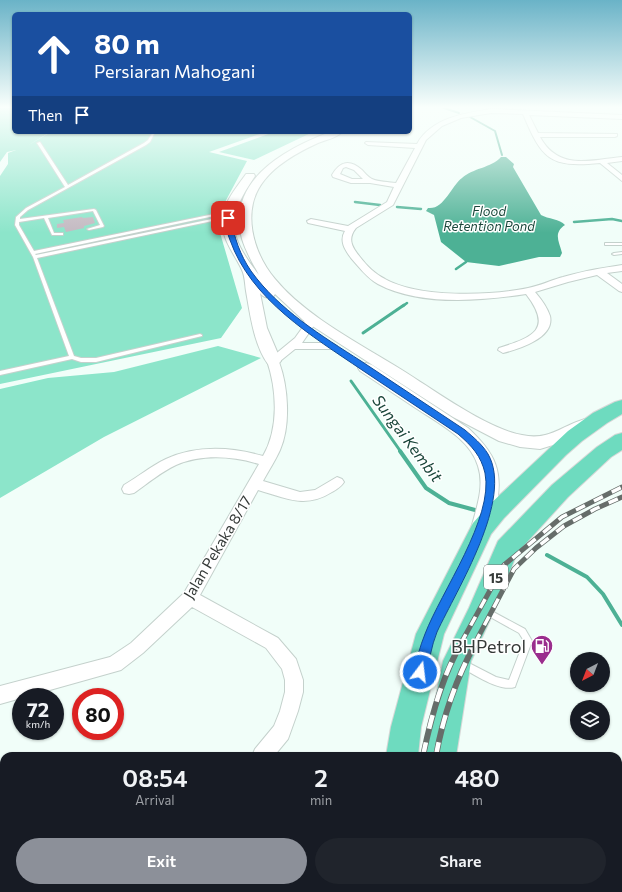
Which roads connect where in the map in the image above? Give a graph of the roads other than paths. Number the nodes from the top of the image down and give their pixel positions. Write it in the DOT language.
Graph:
graph roads {
  1 [pos="43,150"];
  2 [pos="135,150"];
  3 [pos="283,150"];
  4 [pos="299,150"];
  5 [pos="417,150"];
  6 [pos="545,150"];
  7 [pos="622,159"];
  8 [pos="601,161"];
  9 [pos="621,178"];
  10 [pos="370,181"];
  11 [pos="399,186"];
  12 [pos="67,187"];
  13 [pos="229,215"];
  14 [pos="46,218"];
  15 [pos="17,221"];
  16 [pos="311,221"];
  17 [pos="89,229"];
  18 [pos="349,229"];
  19 [pos="62,234"];
  20 [pos="606,244"];
  21 [pos="622,244"];
  22 [pos="622,253"];
  23 [pos="614,254"];
  24 [pos="34,255"];
  25 [pos="622,268"];
  26 [pos="598,271"];
  27 [pos="249,272"];
  28 [pos="622,289"];
  29 [pos="529,291"];
  30 [pos="308,323"];
  31 [pos="200,335"];
  32 [pos="294,346"];
  33 [pos="332,346"];
  34 [pos="503,350"];
  35 [pos="72,357"];
  36 [pos="273,361"];
  37 [pos="0,373"];
  38 [pos="622,406"];
  39 [pos="600,418"];
  40 [pos="622,440"];
  41 [pos="268,462"];
  42 [pos="337,482"];
  43 [pos="255,484"];
  44 [pos="130,489"];
  45 [pos="481,529"];
  46 [pos="190,598"];
  47 [pos="482,609"];
  48 [pos="457,661"];
  49 [pos="0,695"];
  50 [pos="265,752"];
  51 [pos="403,752"];
  52 [pos="441,752"];
  1 -- 12 [label="lane"];
  2 -- 12 [label="lane"];
  3 -- 13 [label="main road"];
  4 -- 30 [label="main road"];
  5 -- 11 [label="street"];
  6 -- 8 [label="street"];
  7 -- 8 [label="street"];
  8 -- 9 [label="street"];
  10 -- 10 [label="street"];
  10 -- 11 [label="street"];
  11 -- 18 [label="street"];
  12 -- 15 [label="lane"];
  13 -- 24 [label="lane"];
  13 -- 27 [label="main road"];
  14 -- 15 [label="lane"];
  14 -- 17 [label="lane"];
  14 -- 19 [label="lane"];
  15 -- 24 [label="lane"];
  16 -- 18 [label="street"];
  18 -- 29 [label="street"];
  20 -- 21 [label="lane"];
  22 -- 23 [label="lane"];
  24 -- 35 [label="lane"];
  25 -- 26 [label="street"];
  26 -- 28 [label="street"];
  26 -- 29 [label="street"];
  27 -- 30 [label="main road"];
  27 -- 36 [label="main road"];
  29 -- 34 [label="street"];
  30 -- 32 [label="street"];
  30 -- 33 [label="main road"];
  30 -- 39 [label="main road"];
  31 -- 35 [label="lane"];
  32 -- 33 [label="street"];
  32 -- 36 [label="street"];
  33 -- 45 [label="main road"];
  35 -- 37 [label="lane"];
  36 -- 41 [label="street, Jalan Pekaka 8/17"];
  38 -- 39 [label="highway, 15"];
  39 -- 45 [label="highway, 15"];
  40 -- 47 [label="highway, 15"];
  41 -- 43 [label="street, Jalan Pekaka 8/17"];
  41 -- 44 [label="street"];
  42 -- 43 [label="street"];
  43 -- 46 [label="street, Jalan Pekaka 8/17"];
  45 -- 51 [label="highway, 15"];
  46 -- 49 [label="street, Jalan Pekaka 8/17"];
  46 -- 50 [label="street"];
  47 -- 48 [label="highway, 15"];
  47 -- 48 [label="lane"];
  48 -- 52 [label="highway, 15"];
}
